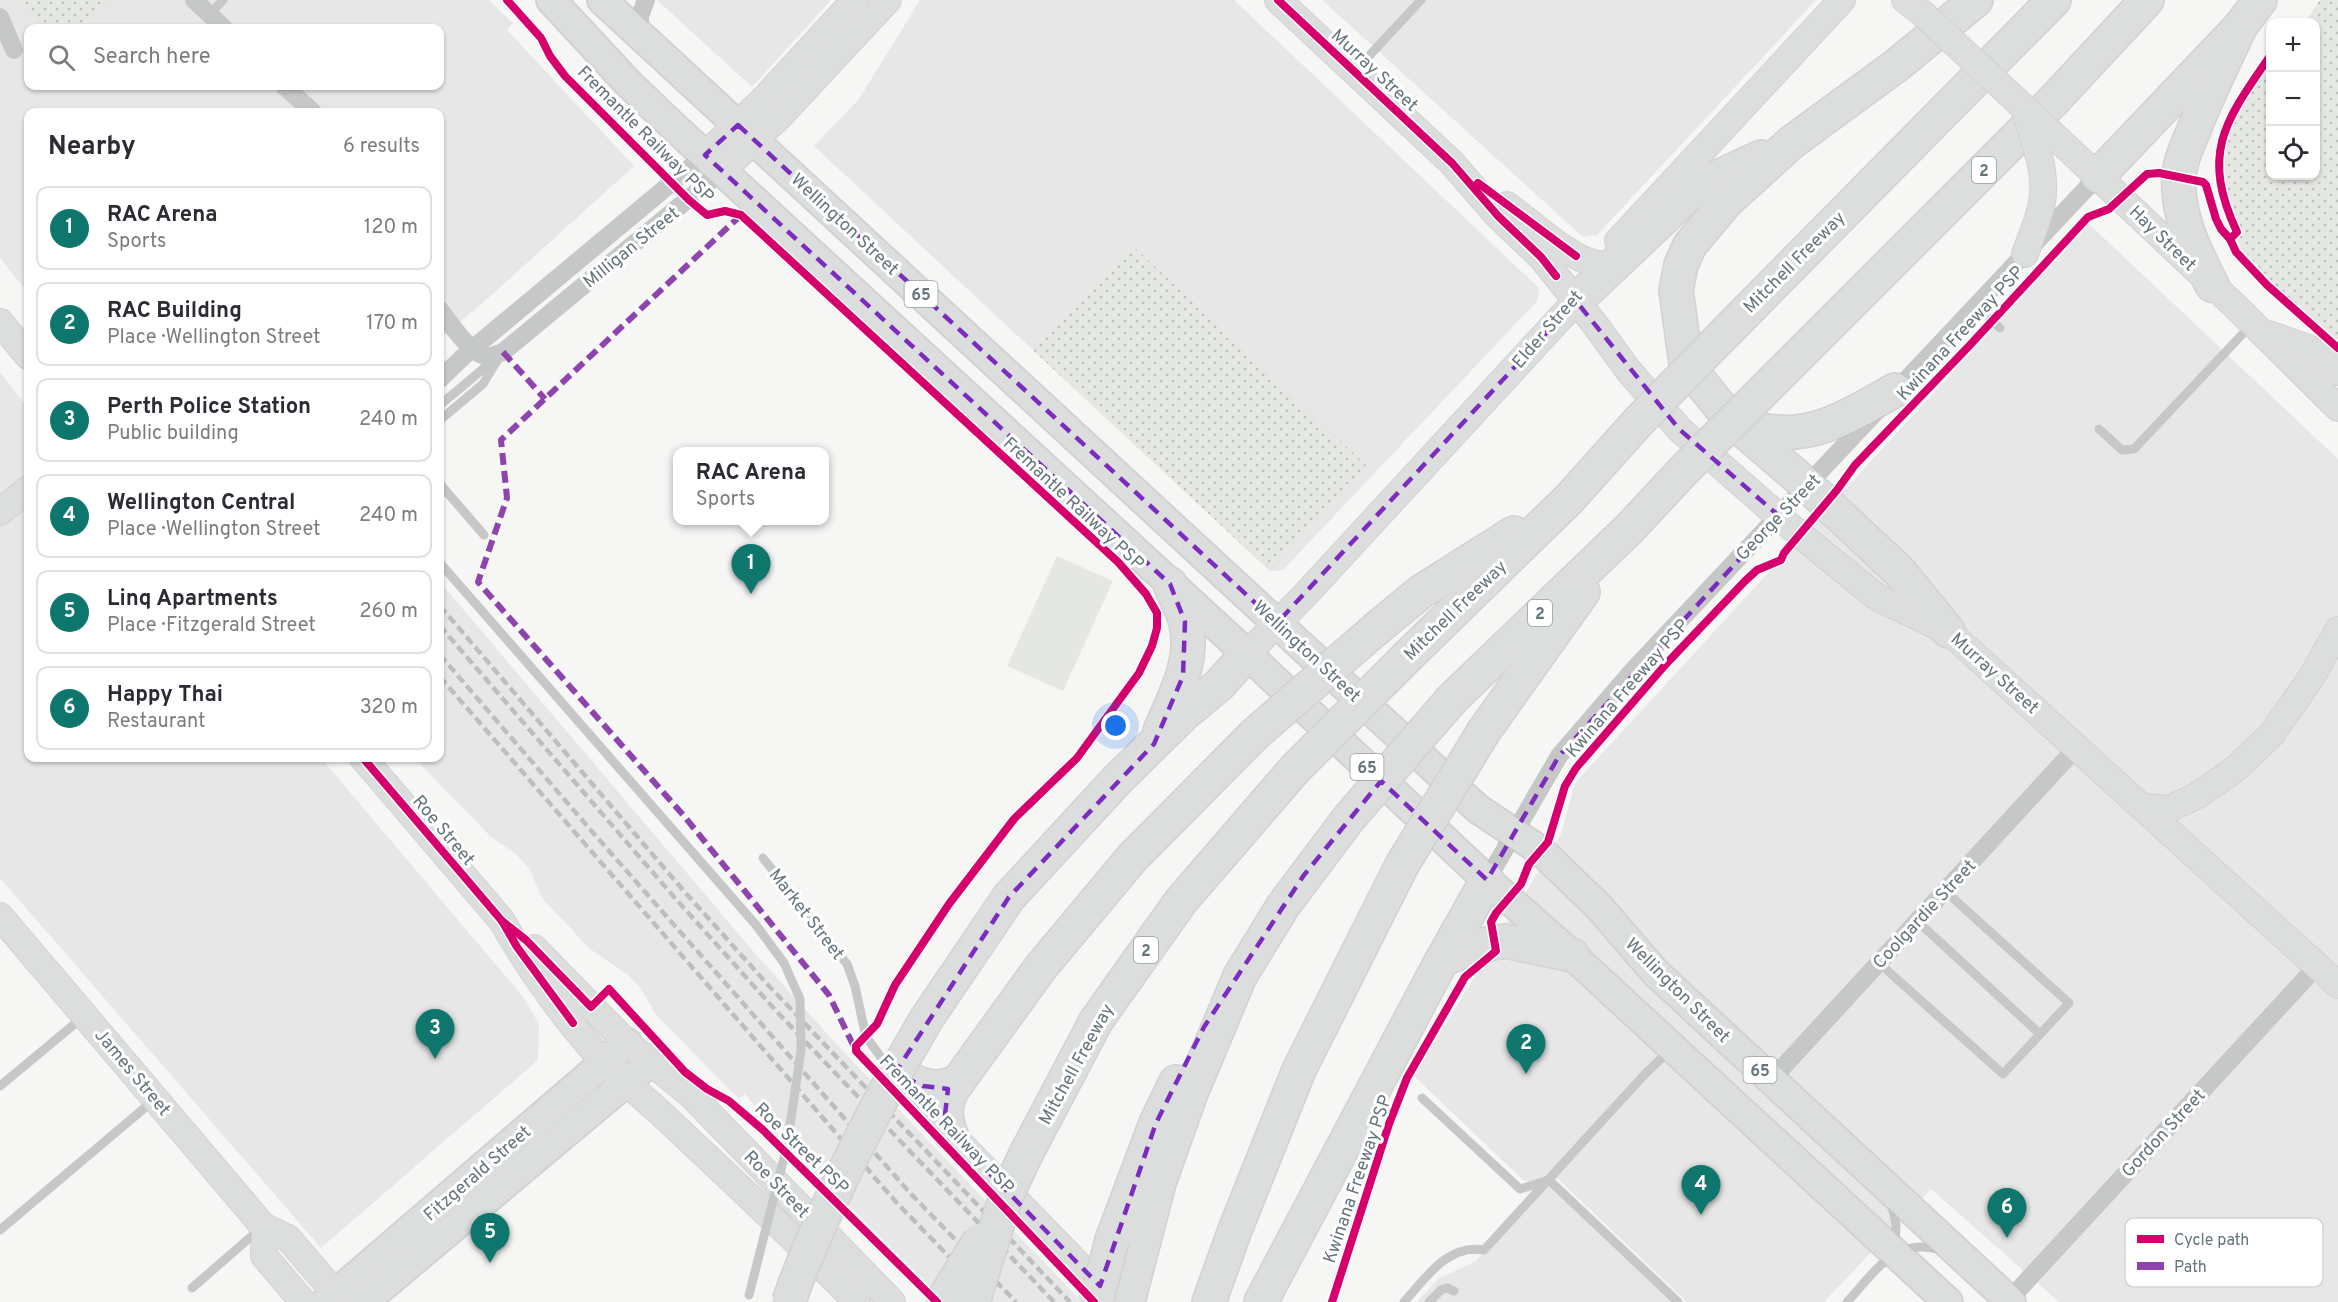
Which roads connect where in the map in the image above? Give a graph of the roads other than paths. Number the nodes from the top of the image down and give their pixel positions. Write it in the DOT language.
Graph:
graph roads {
  1 [pos="194,0"];
  2 [pos="223,0"];
  3 [pos="551,0"];
  4 [pos="602,0"];
  5 [pos="646,0"];
  6 [pos="855,0"];
  7 [pos="888,0"];
  8 [pos="1278,0"];
  9 [pos="1421,0"];
  10 [pos="1842,0"];
  11 [pos="1976,0"];
  12 [pos="2054,0"];
  13 [pos="2146,0"];
  14 [pos="2260,0"];
  15 [pos="1913,6"];
  16 [pos="209,15"];
  17 [pos="0,17"];
  18 [pos="219,24"];
  19 [pos="2240,27"];
  20 [pos="640,35"];
  21 [pos="14,50"];
  22 [pos="1355,71"];
  23 [pos="288,90"];
  24 [pos="2024,107"];
  25 [pos="309,108"];
  26 [pos="746,133"];
  27 [pos="1792,142"];
  28 [pos="714,163"];
  29 [pos="1452,163"];
  30 [pos="2098,176"];
  31 [pos="2025,254"];
  32 [pos="1611,260"];
  33 [pos="2212,285"];
  34 [pos="1576,301"];
  35 [pos="1975,306"];
  36 [pos="444,316"];
  37 [pos="0,322"];
  38 [pos="2000,328"];
  39 [pos="2257,328"];
  40 [pos="24,351"];
  41 [pos="468,352"];
  42 [pos="503,352"];
  43 [pos="444,368"];
  44 [pos="2338,372"];
  45 [pos="444,375"];
  46 [pos="1894,390"];
  47 [pos="444,402"];
  48 [pos="2338,408"];
  49 [pos="444,417"];
  50 [pos="1730,419"];
  51 [pos="2099,429"];
  52 [pos="1808,486"];
  53 [pos="444,491"];
  54 [pos="24,492"];
  55 [pos="1569,499"];
  56 [pos="0,512"];
  57 [pos="1779,516"];
  58 [pos="1630,528"];
  59 [pos="483,535"];
  60 [pos="444,568"];
  61 [pos="1170,584"];
  62 [pos="1277,623"];
  63 [pos="2338,630"];
  64 [pos="1948,631"];
  65 [pos="1246,654"];
  66 [pos="1154,744"];
  67 [pos="2077,747"];
  68 [pos="366,762"];
  69 [pos="2144,807"];
  70 [pos="1514,833"];
  71 [pos="763,858"];
  72 [pos="1487,880"];
  73 [pos="1945,891"];
  74 [pos="0,916"];
  75 [pos="502,921"];
  76 [pos="1917,921"];
  77 [pos="1572,956"];
  78 [pos="1442,960"];
  79 [pos="1879,963"];
  80 [pos="2317,966"];
  81 [pos="1656,973"];
  82 [pos="1240,976"];
  83 [pos="2338,985"];
  84 [pos="85,1016"];
  85 [pos="2040,1034"];
  86 [pos="627,1043"];
  87 [pos="1672,1048"];
  88 [pos="605,1062"];
  89 [pos="649,1063"];
  90 [pos="893,1072"];
  91 [pos="1771,1080"];
  92 [pos="956,1082"];
  93 [pos="625,1084"];
  94 [pos="0,1086"];
  95 [pos="1422,1098"];
  96 [pos="156,1099"];
  97 [pos="951,1134"];
  98 [pos="1550,1180"];
  99 [pos="1883,1184"];
  100 [pos="1007,1194"];
  101 [pos="264,1227"];
  102 [pos="0,1230"];
  103 [pos="1894,1253"];
  104 [pos="1960,1256"];
  105 [pos="192,1288"];
  106 [pos="1454,1291"];
  107 [pos="748,1298"];
  108 [pos="333,1299"];
  109 [pos="2010,1301"];
  110 [pos="303,1302"];
  111 [pos="364,1302"];
  112 [pos="789,1302"];
  113 [pos="856,1302"];
  114 [pos="892,1302"];
  115 [pos="942,1302"];
  116 [pos="973,1302"];
  117 [pos="1096,1302"];
  118 [pos="1116,1302"];
  119 [pos="1128,1302"];
  120 [pos="1209,1302"];
  121 [pos="1261,1302"];
  122 [pos="1404,1302"];
  123 [pos="1429,1302"];
  124 [pos="1678,1302"];
  125 [pos="1847,1302"];
  126 [pos="1948,1302"];
  1 -- 16 [label="street"];
  2 -- 16 [label="lane"];
  3 -- 28 [label="main road, 65"];
  4 -- 20 [label="main road, Wellington Street / 65"];
  5 -- 20 [label="street"];
  6 -- 26 [label="main road, Milligan Street"];
  7 -- 26 [label="main road, Milligan Street"];
  8 -- 22 [label="main road, Murray Street"];
  9 -- 22 [label="lane"];
  10 -- 32 [label="main road"];
  11 -- 27 [label="highway"];
  12 -- 55 [label="highway, Mitchell Freeway / 2, bridge"];
  13 -- 58 [label="highway, 2, bridge"];
  14 -- 19 [label="highway"];
  15 -- 24 [label="main road, Hay Street, bridge"];
  16 -- 18 [label="street"];
  17 -- 21 [label="street"];
  19 -- 30 [label="highway"];
  19 -- 33 [label="highway"];
  20 -- 26 [label="main road, Wellington Street / 65"];
  22 -- 29 [label="main road, Murray Street"];
  23 -- 25 [label="street"];
  24 -- 30 [label="main road, Hay Street, bridge"];
  24 -- 31 [label="main road, bridge"];
  26 -- 28 [label="main road, Milligan Street"];
  26 -- 62 [label="main road, Wellington Street / 65"];
  27 -- 32 [label="highway"];
  27 -- 50 [label="highway"];
  28 -- 41 [label="street, Milligan Street"];
  28 -- 42 [label="street, Milligan Street"];
  28 -- 61 [label="main road, 65"];
  29 -- 32 [label="main road, Murray Street"];
  29 -- 34 [label="main road, Murray Street"];
  30 -- 31 [label="street, George Street"];
  30 -- 33 [label="main road, Hay Street"];
  31 -- 35 [label="street, George Street"];
  32 -- 34 [label="highway"];
  33 -- 39 [label="main road, Hay Street"];
  34 -- 57 [label="main road, Murray Street"];
  34 -- 62 [label="main road, Elder Street"];
  35 -- 38 [label="lane"];
  35 -- 46 [label="street, George Street"];
  36 -- 41 [label="street"];
  37 -- 40 [label="main road"];
  39 -- 44 [label="main road"];
  39 -- 48 [label="main road, Hay Street"];
  39 -- 51 [label="lane"];
  41 -- 42 [label="street"];
  41 -- 43 [label="lane"];
  41 -- 45 [label="street, Milligan Street"];
  42 -- 47 [label="lane, Milligan Street"];
  42 -- 49 [label="lane"];
  46 -- 50 [label="highway"];
  46 -- 52 [label="street, George Street"];
  50 -- 52 [label="highway"];
  52 -- 57 [label="street, George Street"];
  52 -- 64 [label="highway"];
  53 -- 59 [label="lane"];
  54 -- 56 [label="main road"];
  55 -- 92 [label="highway, 2, bridge"];
  55 -- 100 [label="highway, Mitchell Freeway / 2, bridge"];
  57 -- 64 [label="main road, Murray Street"];
  57 -- 70 [label="street, George Street"];
  58 -- 82 [label="highway, 2, bridge"];
  58 -- 120 [label="highway, bridge"];
  60 -- 107 [label="lane, bridge"];
  61 -- 65 [label="main road, 65"];
  61 -- 66 [label="highway"];
  62 -- 65 [label="main road, Elder Street"];
  62 -- 70 [label="main road, Wellington Street / 65"];
  63 -- 69 [label="main road"];
  64 -- 67 [label="main road, Murray Street"];
  65 -- 66 [label="highway"];
  65 -- 72 [label="main road, 65"];
  66 -- 112 [label="highway, bridge"];
  67 -- 69 [label="main road, Murray Street"];
  67 -- 73 [label="street, Coolgardie Street"];
  68 -- 75 [label="main road, Roe Street"];
  69 -- 80 [label="main road, Murray Street"];
  70 -- 72 [label="street, George Street"];
  70 -- 81 [label="main road, Wellington Street / 65"];
  71 -- 90 [label="lane, Market Street"];
  72 -- 77 [label="main road, 65"];
  72 -- 78 [label="highway"];
  73 -- 76 [label="street, Coolgardie Street"];
  73 -- 85 [label="lane"];
  74 -- 84 [label="main road, James Street"];
  75 -- 86 [label="main road, Roe Street"];
  75 -- 88 [label="main road, Roe Street"];
  76 -- 79 [label="street, Coolgardie Street"];
  76 -- 85 [label="lane"];
  77 -- 78 [label="highway"];
  77 -- 87 [label="main road, 65"];
  78 -- 121 [label="highway"];
  79 -- 85 [label="lane"];
  79 -- 91 [label="street, Coolgardie Street"];
  80 -- 83 [label="main road, Murray Street"];
  80 -- 109 [label="street, Gordon Street"];
  81 -- 87 [label="main road"];
  81 -- 91 [label="main road, Wellington Street / 65"];
  82 -- 117 [label="highway, bridge"];
  82 -- 119 [label="highway, 2"];
  84 -- 94 [label="lane"];
  84 -- 96 [label="main road, James Street"];
  86 -- 88 [label="main road, Fitzgerald Street"];
  86 -- 89 [label="main road, Roe Street"];
  87 -- 98 [label="lane"];
  87 -- 103 [label="main road, 65"];
  88 -- 93 [label="main road, Roe Street"];
  88 -- 108 [label="main road, Fitzgerald Street"];
  89 -- 93 [label="main road, Fitzgerald Street"];
  89 -- 114 [label="main road, Roe Street"];
  90 -- 92 [label="highway"];
  90 -- 97 [label="lane, Market Street"];
  91 -- 99 [label="main road, Wellington Street / 65"];
  92 -- 97 [label="highway"];
  93 -- 111 [label="main road, Fitzgerald Street"];
  93 -- 113 [label="main road, Roe Street"];
  95 -- 98 [label="lane"];
  96 -- 101 [label="main road, James Street"];
  96 -- 102 [label="lane"];
  97 -- 118 [label="main road, Market Street"];
  98 -- 122 [label="lane"];
  98 -- 124 [label="lane"];
  99 -- 103 [label="lane"];
  99 -- 104 [label="main road, Wellington Street / 65"];
  100 -- 115 [label="highway, bridge"];
  100 -- 116 [label="highway, Mitchell Freeway / 2, bridge"];
  101 -- 105 [label="lane"];
  101 -- 108 [label="main road, James Street"];
  101 -- 110 [label="main road"];
  103 -- 104 [label="lane"];
  103 -- 125 [label="lane"];
  103 -- 126 [label="main road, 65"];
  104 -- 109 [label="main road, Wellington Street / 65"];
  106 -- 123 [label="lane"];
}
